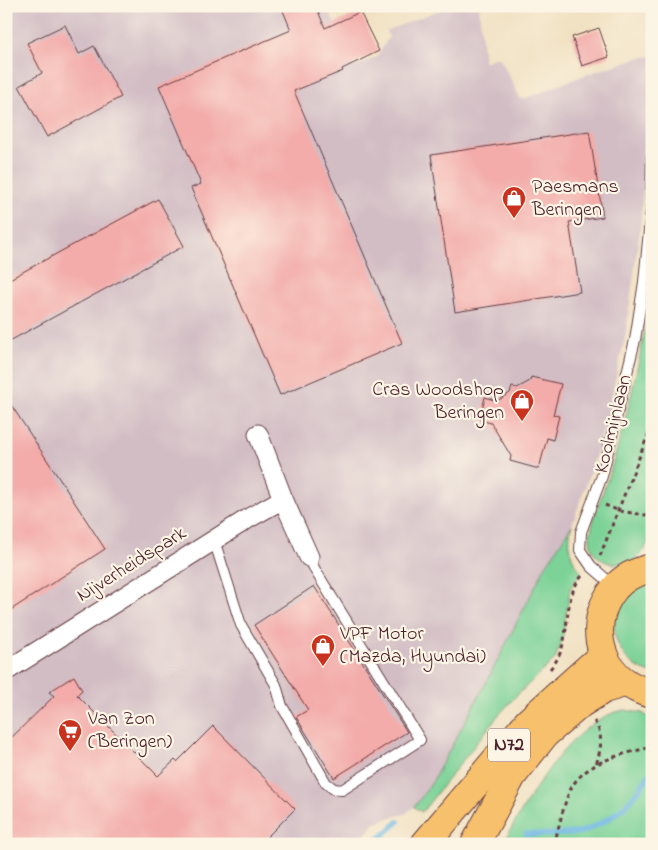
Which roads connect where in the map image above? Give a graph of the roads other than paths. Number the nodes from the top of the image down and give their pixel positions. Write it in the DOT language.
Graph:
graph roads {
  1 [pos="651,159"];
  2 [pos="258,434"];
  3 [pos="283,500"];
  4 [pos="214,540"];
  5 [pos="309,557"];
  6 [pos="651,566"];
  7 [pos="615,588"];
  8 [pos="603,655"];
  9 [pos="6,671"];
  10 [pos="624,683"];
  11 [pos="652,694"];
  12 [pos="425,844"];
  13 [pos="475,844"];
  1 -- 7 [label="lane, Koolmijnlaan"];
  2 -- 3 [label="street"];
  3 -- 4 [label="street, Nijverheidspark"];
  3 -- 5 [label="street"];
  4 -- 5 [label="lane"];
  4 -- 9 [label="street, Nijverheidspark"];
  6 -- 7 [label="main road"];
  7 -- 8 [label="main road"];
  8 -- 10 [label="main road"];
  8 -- 12 [label="main road, N72"];
  10 -- 11 [label="main road"];
  10 -- 13 [label="main road, N72"];
}
